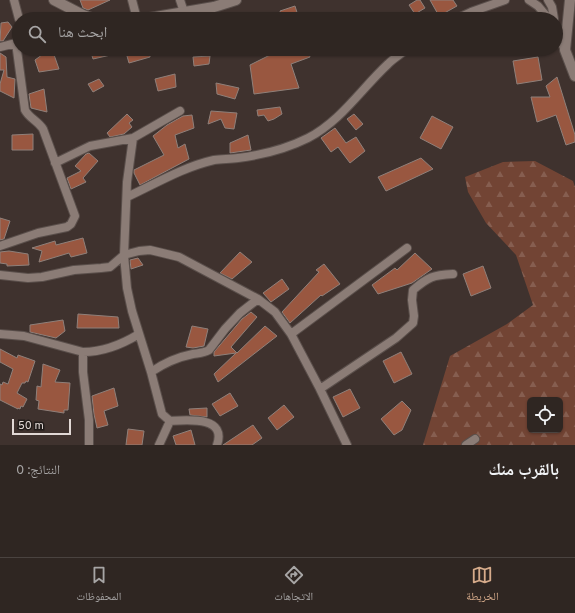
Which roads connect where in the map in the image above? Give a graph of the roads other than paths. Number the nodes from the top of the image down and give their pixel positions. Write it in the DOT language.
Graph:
graph roads {
  1 [pos="14,0"];
  2 [pos="54,0"];
  3 [pos="132,0"];
  4 [pos="180,0"];
  5 [pos="236,0"];
  6 [pos="504,0"];
  7 [pos="529,0"];
  8 [pos="548,0"];
  9 [pos="570,0"];
  10 [pos="17,12"];
  11 [pos="77,12"];
  12 [pos="135,12"];
  13 [pos="184,12"];
  14 [pos="471,12"];
  15 [pos="543,12"];
  16 [pos="553,12"];
  17 [pos="12,42"];
  18 [pos="563,46"];
  19 [pos="0,47"];
  20 [pos="565,50"];
  21 [pos="20,56"];
  22 [pos="398,56"];
  23 [pos="575,76"];
  24 [pos="180,111"];
  25 [pos="133,138"];
  26 [pos="55,163"];
  27 [pos="127,197"];
  28 [pos="0,246"];
  29 [pos="407,248"];
  30 [pos="124,255"];
  31 [pos="453,274"];
  32 [pos="0,275"];
  33 [pos="258,299"];
  34 [pos="0,334"];
  35 [pos="139,334"];
  36 [pos="291,334"];
  37 [pos="83,352"];
  38 [pos="151,372"];
  39 [pos="320,389"];
  40 [pos="170,421"];
  41 [pos="474,439"];
  42 [pos="89,445"];
  43 [pos="159,445"];
  44 [pos="217,445"];
  45 [pos="347,445"];
  46 [pos="466,445"];
  1 -- 10 [label="street"];
  2 -- 11 [label="street"];
  3 -- 12 [label="street"];
  4 -- 13 [label="street"];
  5 -- 13 [label="street"];
  6 -- 14 [label="street"];
  7 -- 15 [label="street"];
  8 -- 16 [label="street"];
  9 -- 20 [label="street"];
  17 -- 19 [label="street"];
  18 -- 20 [label="street"];
  20 -- 23 [label="street"];
  21 -- 26 [label="street"];
  22 -- 27 [label="street"];
  24 -- 25 [label="street"];
  25 -- 26 [label="street"];
  25 -- 27 [label="street"];
  26 -- 28 [label="street"];
  27 -- 30 [label="street"];
  29 -- 36 [label="street"];
  30 -- 32 [label="street"];
  30 -- 33 [label="street"];
  30 -- 35 [label="street"];
  31 -- 39 [label="street"];
  33 -- 36 [label="street"];
  33 -- 38 [label="street"];
  34 -- 37 [label="street"];
  35 -- 37 [label="street"];
  35 -- 38 [label="street"];
  36 -- 39 [label="street"];
  37 -- 42 [label="street"];
  38 -- 40 [label="street"];
  39 -- 45 [label="street"];
  40 -- 43 [label="street"];
  40 -- 44 [label="street"];
  41 -- 46 [label="street"];
}
